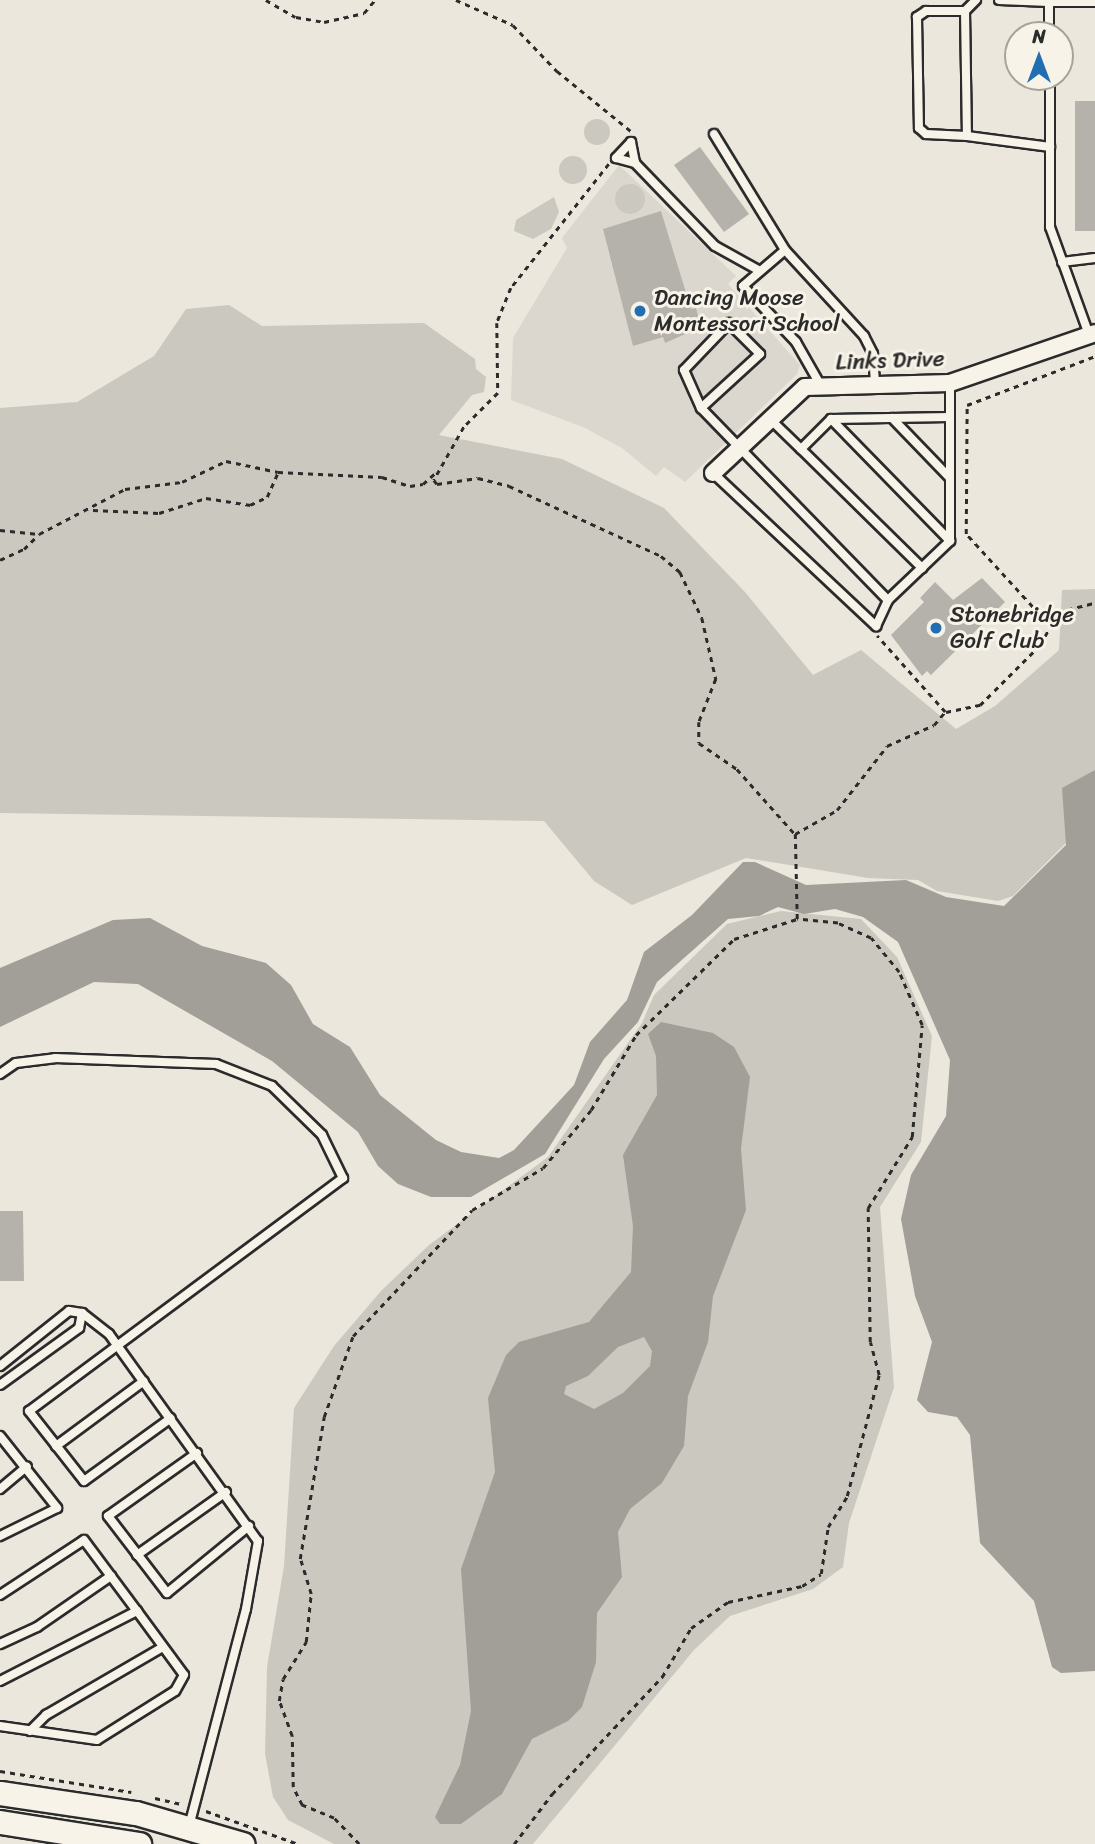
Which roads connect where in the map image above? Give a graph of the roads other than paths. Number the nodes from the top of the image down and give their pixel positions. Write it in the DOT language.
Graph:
graph roads {
  1 [pos="976,0"];
  2 [pos="999,0"];
  3 [pos="1049,2"];
  4 [pos="1095,2"];
  5 [pos="965,11"];
  6 [pos="1049,21"];
  7 [pos="1050,91"];
  8 [pos="714,134"];
  9 [pos="967,136"];
  10 [pos="1050,147"];
  11 [pos="635,163"];
  12 [pos="785,250"];
  13 [pos="1095,258"];
  14 [pos="1062,262"];
  15 [pos="760,271"];
  16 [pos="1092,334"];
  17 [pos="950,383"];
  18 [pos="875,385"];
  19 [pos="821,386"];
  20 [pos="701,408"];
  21 [pos="950,417"];
  22 [pos="769,418"];
  23 [pos="892,418"];
  24 [pos="831,419"];
  25 [pos="742,445"];
  26 [pos="801,449"];
  27 [pos="713,473"];
  28 [pos="950,478"];
  29 [pos="950,541"];
  30 [pos="922,568"];
  31 [pos="888,600"];
  32 [pos="0,1074"];
  33 [pos="82,1313"];
  34 [pos="119,1347"];
  35 [pos="0,1366"];
  36 [pos="144,1381"];
  37 [pos="0,1385"];
  38 [pos="171,1418"];
  39 [pos="0,1436"];
  40 [pos="56,1446"];
  41 [pos="197,1452"];
  42 [pos="27,1466"];
  43 [pos="0,1489"];
  44 [pos="226,1492"];
  45 [pos="249,1526"];
  46 [pos="0,1536"];
  47 [pos="137,1555"];
  48 [pos="111,1576"];
  49 [pos="0,1595"];
  50 [pos="137,1611"];
  51 [pos="0,1644"];
  52 [pos="163,1647"];
  53 [pos="0,1681"];
  54 [pos="0,1726"];
  55 [pos="30,1731"];
  56 [pos="0,1793"];
  57 [pos="0,1822"];
  58 [pos="188,1835"];
  59 [pos="139,1844"];
  60 [pos="243,1844"];
  1 -- 5 [label="lane"];
  2 -- 3 [label="lane"];
  3 -- 4 [label="lane"];
  3 -- 6 [label="lane"];
  5 -- 9 [label="lane"];
  5 -- 9 [label="lane"];
  7 -- 10 [label="lane"];
  8 -- 12 [label="lane"];
  9 -- 10 [label="lane"];
  10 -- 14 [label="lane"];
  11 -- 11 [label="lane"];
  11 -- 15 [label="lane"];
  12 -- 15 [label="lane"];
  12 -- 18 [label="lane"];
  13 -- 14 [label="lane"];
  14 -- 16 [label="lane"];
  15 -- 19 [label="lane"];
  16 -- 17 [label="street, Links Drive"];
  17 -- 18 [label="street, Links Drive"];
  17 -- 21 [label="lane"];
  18 -- 19 [label="street, Links Drive"];
  19 -- 22 [label="street, Links Drive"];
  20 -- 20 [label="lane"];
  20 -- 25 [label="lane"];
  21 -- 23 [label="lane"];
  21 -- 28 [label="lane"];
  22 -- 25 [label="street, Links Drive"];
  22 -- 26 [label="lane"];
  23 -- 24 [label="lane"];
  23 -- 28 [label="lane"];
  24 -- 26 [label="lane"];
  24 -- 29 [label="lane"];
  25 -- 27 [label="street, Links Drive"];
  25 -- 31 [label="lane"];
  26 -- 30 [label="lane"];
  27 -- 31 [label="lane"];
  28 -- 29 [label="lane"];
  29 -- 30 [label="lane"];
  30 -- 31 [label="lane"];
  32 -- 34 [label="lane"];
  33 -- 34 [label="lane"];
  33 -- 35 [label="lane"];
  33 -- 37 [label="lane"];
  34 -- 36 [label="lane"];
  34 -- 40 [label="lane"];
  36 -- 38 [label="lane"];
  36 -- 40 [label="lane"];
  38 -- 40 [label="lane"];
  38 -- 41 [label="lane"];
  39 -- 42 [label="lane"];
  41 -- 44 [label="lane"];
  41 -- 47 [label="lane"];
  42 -- 43 [label="lane"];
  42 -- 46 [label="lane"];
  44 -- 45 [label="lane"];
  44 -- 47 [label="lane"];
  45 -- 47 [label="lane"];
  45 -- 58 [label="lane"];
  48 -- 49 [label="lane"];
  48 -- 50 [label="lane"];
  48 -- 51 [label="lane"];
  50 -- 52 [label="lane"];
  50 -- 53 [label="lane"];
  52 -- 55 [label="lane"];
  52 -- 55 [label="lane"];
  54 -- 55 [label="lane"];
  56 -- 58 [label="street"];
  57 -- 59 [label="street"];
  58 -- 60 [label="street"];
}
